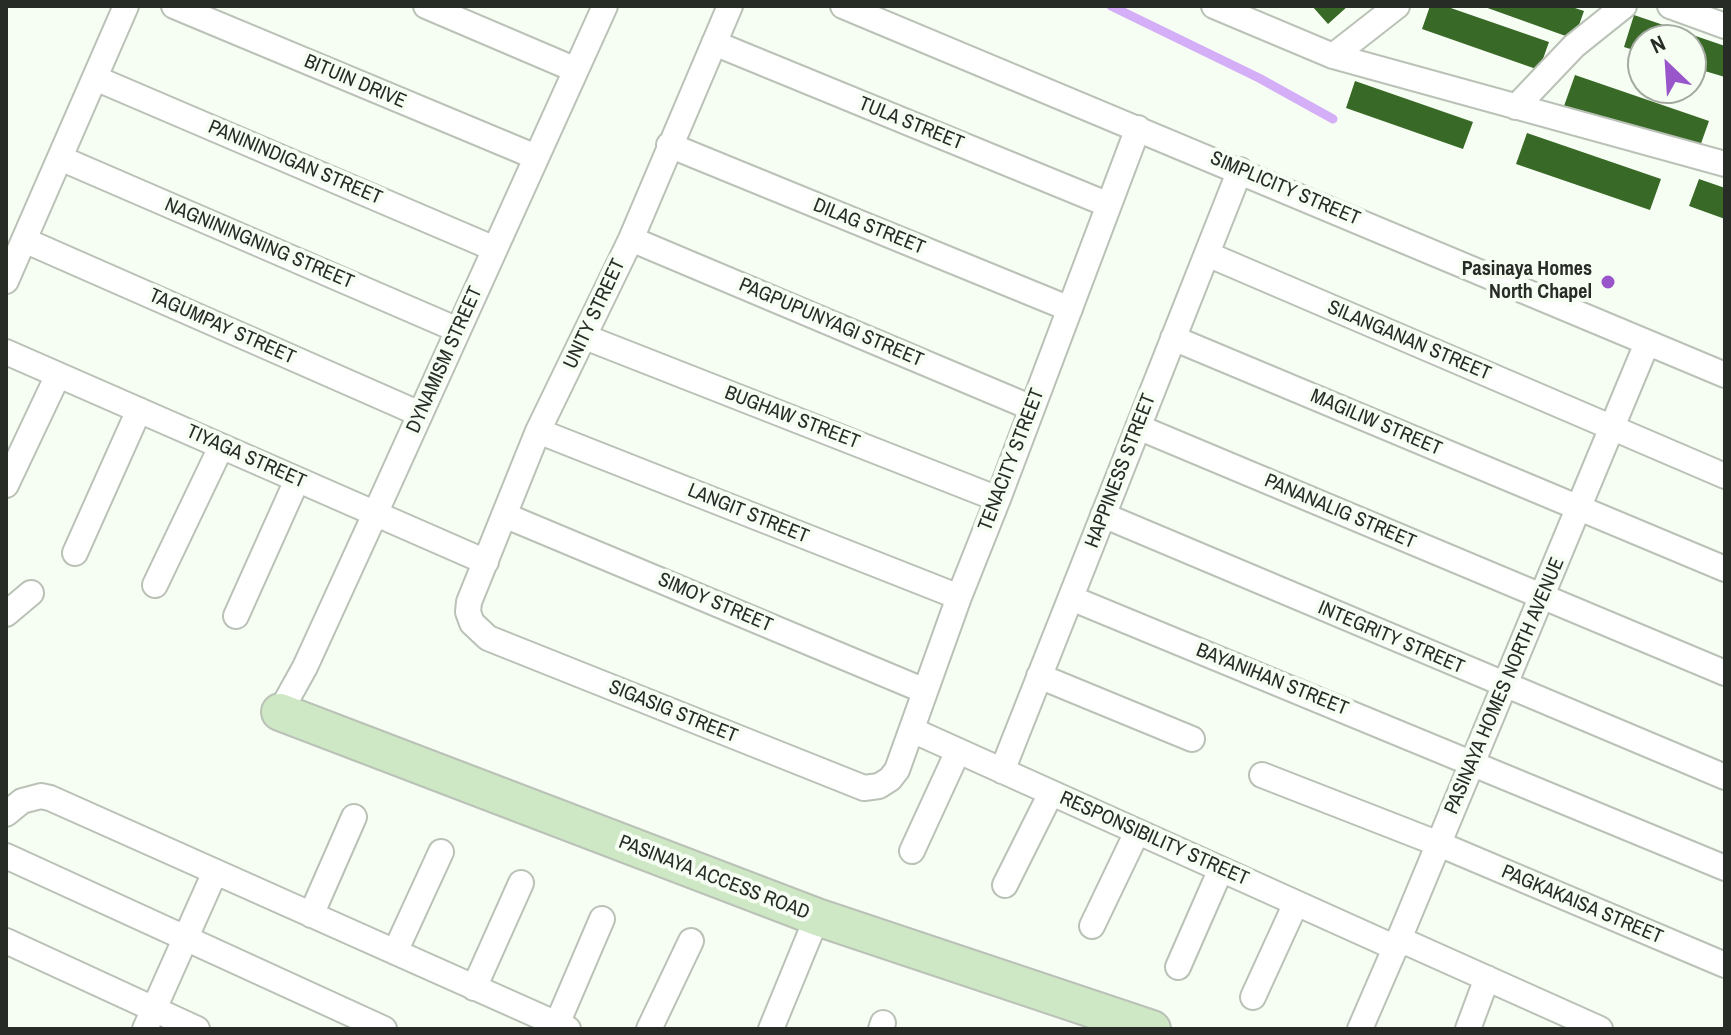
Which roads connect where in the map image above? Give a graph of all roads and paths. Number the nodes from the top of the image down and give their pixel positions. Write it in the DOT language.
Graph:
graph roads {
  1 [pos="126,6"];
  2 [pos="174,6"];
  3 [pos="426,6"];
  4 [pos="605,6"];
  5 [pos="730,6"];
  6 [pos="843,6"];
  7 [pos="1214,6"];
  8 [pos="1397,6"];
  9 [pos="1624,6"];
  10 [pos="1670,6"];
  11 [pos="1725,26"];
  12 [pos="714,43"];
  13 [pos="1333,56"];
  14 [pos="576,70"];
  15 [pos="95,78"];
  16 [pos="1516,107"];
  17 [pos="1138,128"];
  18 [pos="669,145"];
  19 [pos="536,157"];
  20 [pos="60,158"];
  21 [pos="1725,164"];
  22 [pos="1240,170"];
  23 [pos="1109,205"];
  24 [pos="631,239"];
  25 [pos="24,240"];
  26 [pos="495,249"];
  27 [pos="1207,254"];
  28 [pos="6,281"];
  29 [pos="1070,309"];
  30 [pos="458,330"];
  31 [pos="585,337"];
  32 [pos="1173,338"];
  33 [pos="1647,343"];
  34 [pos="6,352"];
  35 [pos="58,375"];
  36 [pos="1725,375"];
  37 [pos="1032,408"];
  38 [pos="139,410"];
  39 [pos="420,414"];
  40 [pos="1138,427"];
  41 [pos="1612,428"];
  42 [pos="538,431"];
  43 [pos="221,447"];
  44 [pos="1725,476"];
  45 [pos="297,480"];
  46 [pos="6,485"];
  47 [pos="998,499"];
  48 [pos="1579,508"];
  49 [pos="375,514"];
  50 [pos="504,515"];
  51 [pos="1103,515"];
  52 [pos="75,553"];
  53 [pos="486,562"];
  54 [pos="1725,569"];
  55 [pos="155,585"];
  56 [pos="31,593"];
  57 [pos="959,597"];
  58 [pos="1542,597"];
  59 [pos="1071,598"];
  60 [pos="6,614"];
  61 [pos="236,616"];
  62 [pos="472,623"];
  63 [pos="1725,673"];
  64 [pos="1039,676"];
  65 [pos="1504,686"];
  66 [pos="925,691"];
  67 [pos="280,712"];
  68 [pos="912,730"];
  69 [pos="1192,739"];
  70 [pos="958,751"];
  71 [pos="1473,762"];
  72 [pos="1002,771"];
  73 [pos="1262,775"];
  74 [pos="1725,777"];
  75 [pos="879,786"];
  76 [pos="1051,793"];
  77 [pos="6,814"];
  78 [pos="354,817"];
  79 [pos="1137,832"];
  80 [pos="1439,844"];
  81 [pos="912,851"];
  82 [pos="441,852"];
  83 [pos="6,856"];
  84 [pos="1725,868"];
  85 [pos="1221,869"];
  86 [pos="215,872"];
  87 [pos="521,883"];
  88 [pos="1005,885"];
  89 [pos="1296,903"];
  90 [pos="311,915"];
  91 [pos="817,917"];
  92 [pos="602,919"];
  93 [pos="1092,926"];
  94 [pos="186,938"];
  95 [pos="6,941"];
  96 [pos="691,941"];
  97 [pos="1398,944"];
  98 [pos="395,952"];
  99 [pos="1725,965"];
  100 [pos="1178,967"];
  101 [pos="1487,978"];
  102 [pos="474,988"];
  103 [pos="1253,997"];
  104 [pos="149,1019"];
  105 [pos="562,1027"];
  106 [pos="197,1029"];
  107 [pos="384,1029"];
  108 [pos="649,1029"];
  109 [pos="771,1029"];
  110 [pos="1152,1029"];
  111 [pos="1360,1029"];
  112 [pos="1468,1029"];
  113 [pos="1600,1029"];
  1 -- 15 [label="street"];
  2 -- 19 [label="street, BITUIN DRIVE"];
  3 -- 14 [label="street"];
  4 -- 14 [label="street, DYNAMISM STREET"];
  5 -- 12 [label="street, UNITY STREET"];
  6 -- 17 [label="street, SIMPLICITY STREET"];
  7 -- 13 [label="street"];
  8 -- 13 [label="street"];
  9 -- 16 [label="street"];
  10 -- 11 [label="street"];
  12 -- 18 [label="street, UNITY STREET"];
  12 -- 23 [label="street, TULA STREET"];
  13 -- 16 [label="street"];
  14 -- 19 [label="street, DYNAMISM STREET"];
  15 -- 20 [label="street"];
  15 -- 26 [label="street, PANININDIGAN STREET"];
  16 -- 21 [label="street"];
  17 -- 22 [label="street, SIMPLICITY STREET"];
  17 -- 23 [label="street, TENACITY STREET"];
  18 -- 24 [label="street, UNITY STREET"];
  18 -- 29 [label="street, DILAG STREET"];
  19 -- 26 [label="street, DYNAMISM STREET"];
  20 -- 25 [label="street"];
  20 -- 30 [label="street, NAGNININGNING STREET"];
  22 -- 27 [label="street, HAPPINESS STREET"];
  22 -- 33 [label="street, SIMPLICITY STREET"];
  23 -- 29 [label="street, TENACITY STREET"];
  24 -- 31 [label="street, UNITY STREET"];
  24 -- 37 [label="street, PAGPUPUNYAGI STREET"];
  25 -- 28 [label="street"];
  25 -- 39 [label="street, TAGUMPAY STREET"];
  26 -- 30 [label="street, DYNAMISM STREET"];
  27 -- 32 [label="street, HAPPINESS STREET"];
  27 -- 41 [label="street, SILANGANAN STREET"];
  29 -- 37 [label="street, TENACITY STREET"];
  30 -- 39 [label="street, DYNAMISM STREET"];
  31 -- 42 [label="street, UNITY STREET"];
  31 -- 47 [label="street, BUGHAW STREET"];
  32 -- 40 [label="street, HAPPINESS STREET"];
  32 -- 48 [label="street, MAGILIW STREET"];
  33 -- 36 [label="street, SIMPLICITY STREET"];
  33 -- 41 [label="street, PASINAYA HOMES NORTH AVENUE"];
  34 -- 35 [label="street, TIYAGA STREET"];
  35 -- 38 [label="street, TIYAGA STREET"];
  35 -- 46 [label="street"];
  37 -- 47 [label="street, TENACITY STREET"];
  38 -- 43 [label="street, TIYAGA STREET"];
  38 -- 52 [label="street"];
  39 -- 49 [label="street, DYNAMISM STREET"];
  40 -- 51 [label="street, HAPPINESS STREET"];
  40 -- 58 [label="street, PANANALIG STREET"];
  41 -- 44 [label="street, SILANGANAN STREET"];
  41 -- 48 [label="street, PASINAYA HOMES NORTH AVENUE"];
  42 -- 50 [label="street, UNITY STREET"];
  42 -- 57 [label="street, LANGIT STREET"];
  43 -- 45 [label="street, TIYAGA STREET"];
  43 -- 55 [label="street"];
  45 -- 49 [label="street, TIYAGA STREET"];
  45 -- 61 [label="street"];
  47 -- 57 [label="street, TENACITY STREET"];
  48 -- 54 [label="street, MAGILIW STREET"];
  48 -- 58 [label="street, PASINAYA HOMES NORTH AVENUE"];
  49 -- 53 [label="street, TIYAGA STREET"];
  49 -- 67 [label="street, DYNAMISM STREET"];
  50 -- 53 [label="street, UNITY STREET"];
  50 -- 66 [label="street, SIMOY STREET"];
  51 -- 59 [label="street, HAPPINESS STREET"];
  51 -- 65 [label="street, INTEGRITY STREET"];
  53 -- 62 [label="street, UNITY STREET"];
  56 -- 60 [label="street"];
  57 -- 66 [label="street, TENACITY STREET"];
  58 -- 63 [label="street, PANANALIG STREET"];
  58 -- 65 [label="street, PASINAYA HOMES NORTH AVENUE"];
  59 -- 64 [label="street, HAPPINESS STREET"];
  59 -- 71 [label="street, BAYANIHAN STREET"];
  62 -- 75 [label="street, SIGASIG STREET"];
  64 -- 69 [label="street"];
  64 -- 72 [label="street, HAPPINESS STREET"];
  65 -- 71 [label="street, PASINAYA HOMES NORTH AVENUE"];
  65 -- 74 [label="street, INTEGRITY STREET"];
  66 -- 68 [label="street, TENACITY STREET"];
  67 -- 91 [label="street, PASINAYA ACCESS ROAD"];
  68 -- 70 [label="street, RESPONSIBILITY STREET"];
  68 -- 75 [label="street, TENACITY STREET"];
  70 -- 72 [label="street, RESPONSIBILITY STREET"];
  70 -- 81 [label="street"];
  71 -- 80 [label="street, PASINAYA HOMES NORTH AVENUE"];
  71 -- 84 [label="street, BAYANIHAN STREET"];
  72 -- 76 [label="street, RESPONSIBILITY STREET"];
  73 -- 80 [label="street, PAGKAKAISA STREET"];
  76 -- 79 [label="street, RESPONSIBILITY STREET"];
  76 -- 88 [label="street"];
  77 -- 86 [label="street"];
  78 -- 90 [label="street"];
  79 -- 85 [label="street, RESPONSIBILITY STREET"];
  79 -- 93 [label="street"];
  80 -- 97 [label="street, PASINAYA HOMES NORTH AVENUE"];
  80 -- 99 [label="street, PAGKAKAISA STREET"];
  82 -- 98 [label="street"];
  83 -- 94 [label="street"];
  85 -- 89 [label="street, RESPONSIBILITY STREET"];
  85 -- 100 [label="street"];
  86 -- 90 [label="street"];
  86 -- 94 [label="street"];
  87 -- 102 [label="street"];
  89 -- 97 [label="street, RESPONSIBILITY STREET"];
  89 -- 103 [label="street"];
  90 -- 98 [label="street"];
  91 -- 109 [label="street"];
  91 -- 110 [label="street, PASINAYA ACCESS ROAD"];
  92 -- 105 [label="street"];
  94 -- 104 [label="street"];
  94 -- 107 [label="street"];
  95 -- 104 [label="street"];
  96 -- 108 [label="street"];
  97 -- 101 [label="street, RESPONSIBILITY STREET"];
  97 -- 111 [label="street, PASINAYA HOMES NORTH AVENUE"];
  98 -- 102 [label="street"];
  101 -- 112 [label="street"];
  101 -- 113 [label="street, RESPONSIBILITY STREET"];
  102 -- 105 [label="street"];
  104 -- 106 [label="street"];
}
